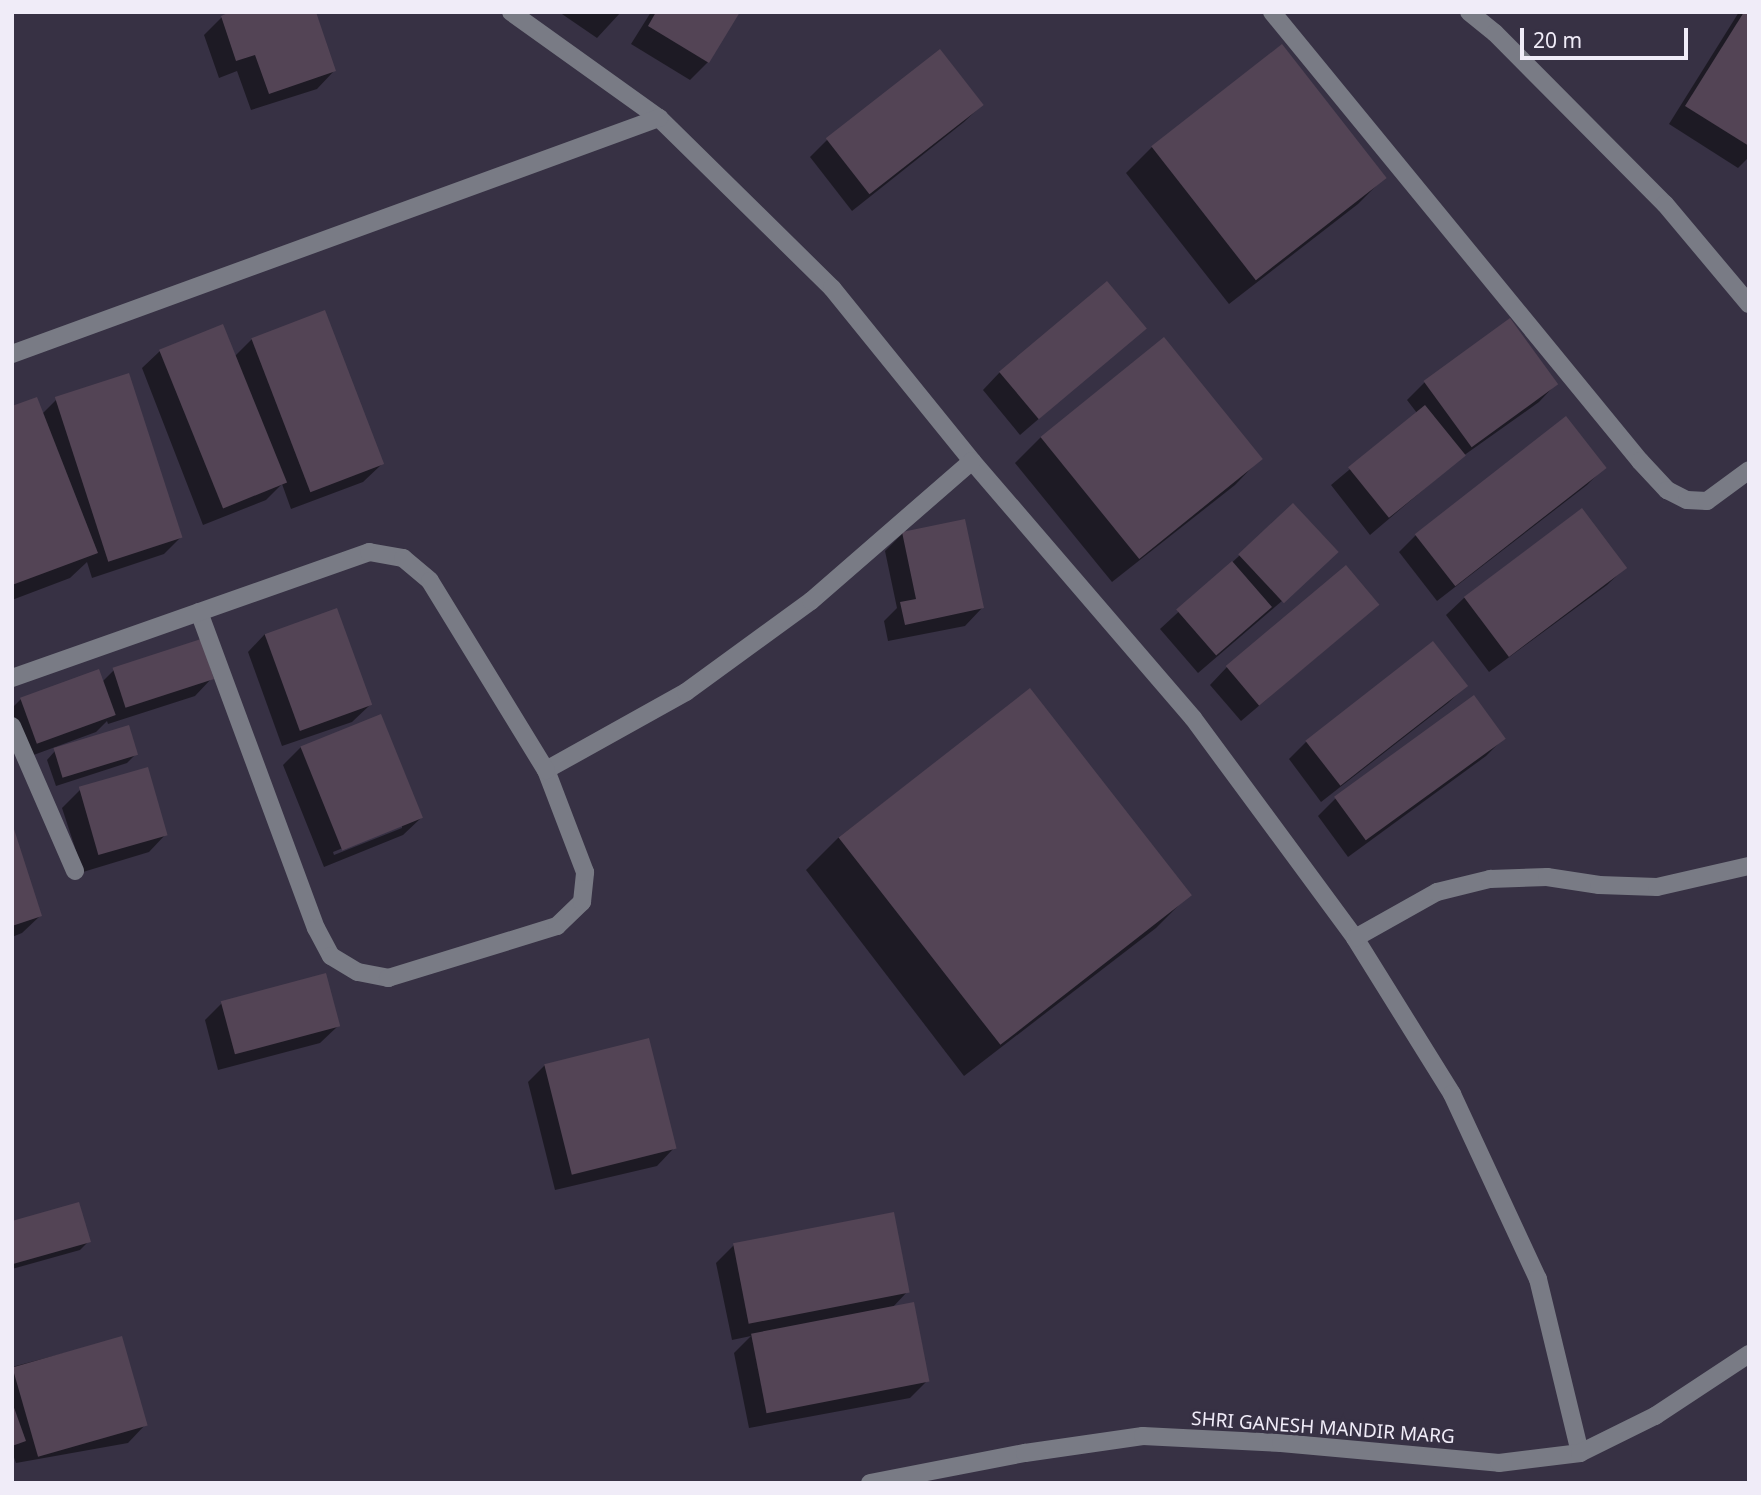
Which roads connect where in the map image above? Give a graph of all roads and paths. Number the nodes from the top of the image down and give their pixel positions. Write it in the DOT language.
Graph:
graph roads {
  1 [pos="511,12"];
  2 [pos="1272,12"];
  3 [pos="1469,12"];
  4 [pos="659,118"];
  5 [pos="1749,304"];
  6 [pos="12,354"];
  7 [pos="972,461"];
  8 [pos="1749,470"];
  9 [pos="199,612"];
  10 [pos="12,678"];
  11 [pos="12,726"];
  12 [pos="546,771"];
  13 [pos="1749,866"];
  14 [pos="75,871"];
  15 [pos="1355,938"];
  16 [pos="1749,1354"];
  17 [pos="1580,1452"];
  18 [pos="870,1483"];
  1 -- 4 [label="street"];
  2 -- 8 [label="street"];
  3 -- 5 [label="street"];
  4 -- 6 [label="street"];
  4 -- 7 [label="street"];
  7 -- 12 [label="street"];
  7 -- 15 [label="street"];
  9 -- 10 [label="street"];
  9 -- 12 [label="street"];
  9 -- 12 [label="street"];
  11 -- 14 [label="street"];
  13 -- 15 [label="street"];
  15 -- 17 [label="street"];
  16 -- 17 [label="street, SHRI GANESH MANDIR MARG"];
  17 -- 18 [label="street, SHRI GANESH MANDIR MARG"];
}
